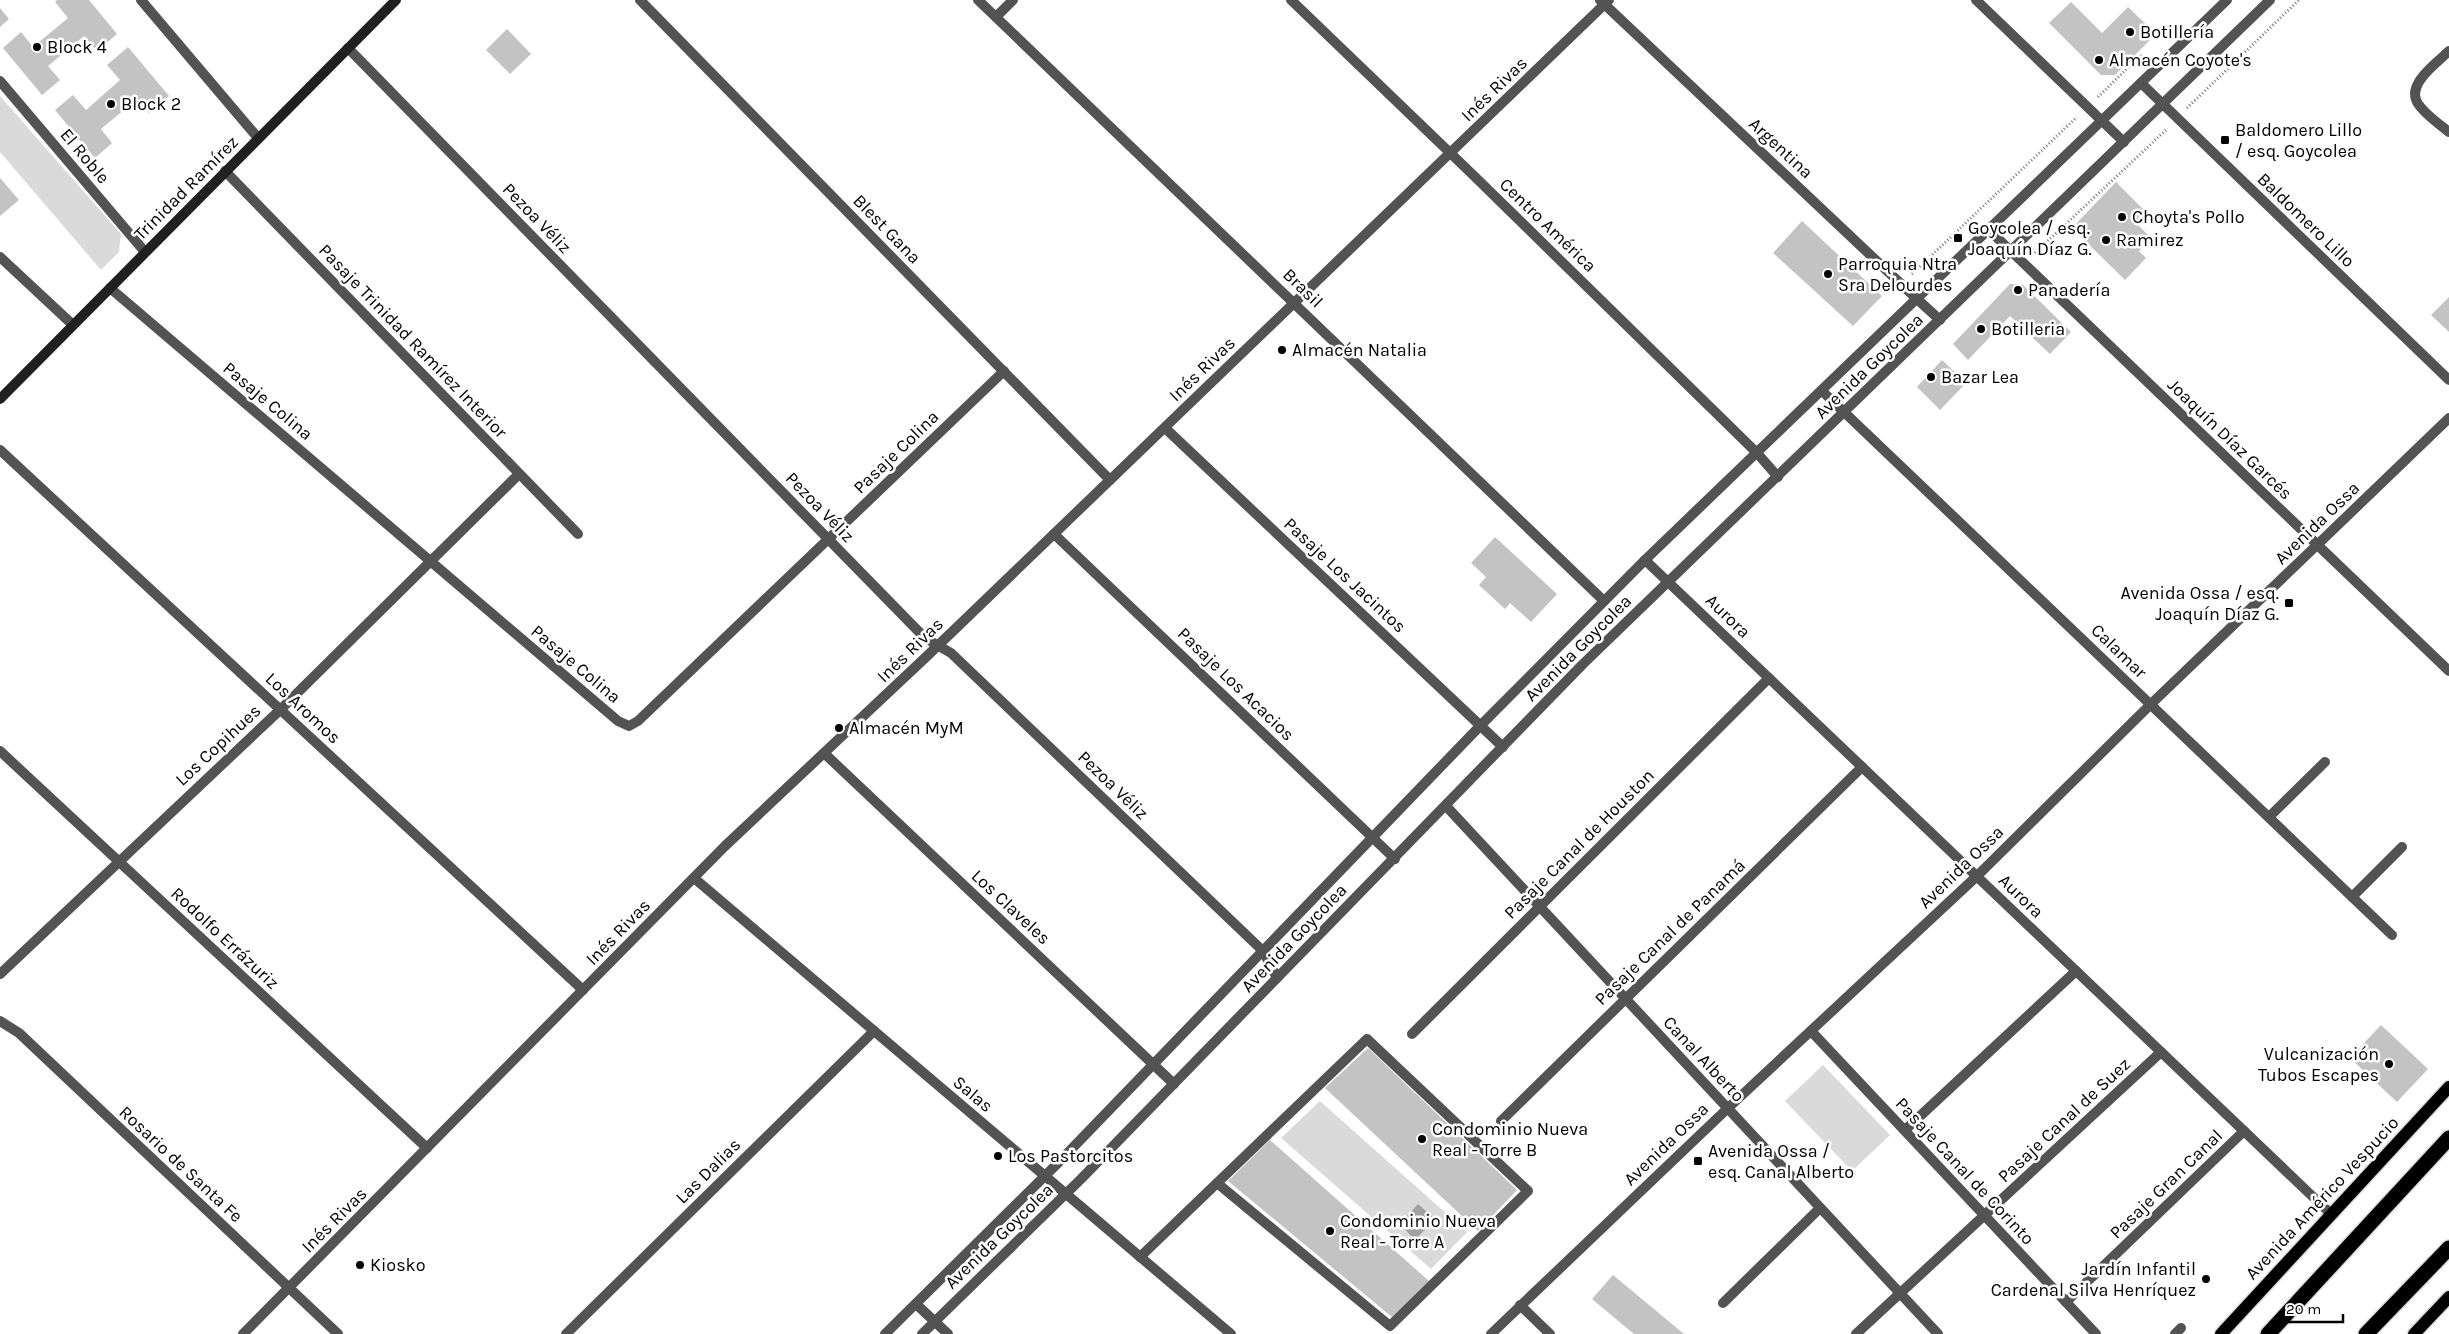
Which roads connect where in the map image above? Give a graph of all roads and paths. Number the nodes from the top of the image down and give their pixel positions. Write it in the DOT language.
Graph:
graph roads {
  1 [pos="141,0"];
  2 [pos="396,0"];
  3 [pos="640,0"];
  4 [pos="978,0"];
  5 [pos="1013,0"];
  6 [pos="1291,0"];
  7 [pos="1976,0"];
  8 [pos="2227,0"];
  9 [pos="2270,0"];
  10 [pos="2299,0"];
  11 [pos="1605,2"];
  12 [pos="996,18"];
  13 [pos="348,48"];
  14 [pos="2449,51"];
  15 [pos="2141,55"];
  16 [pos="0,81"];
  17 [pos="2141,83"];
  18 [pos="2162,104"];
  19 [pos="2088,107"];
  20 [pos="2177,119"];
  21 [pos="2102,121"];
  22 [pos="2449,132"];
  23 [pos="258,138"];
  24 [pos="2124,142"];
  25 [pos="1451,152"];
  26 [pos="225,171"];
  27 [pos="1989,230"];
  28 [pos="2010,251"];
  29 [pos="145,252"];
  30 [pos="0,257"];
  31 [pos="2024,264"];
  32 [pos="1901,284"];
  33 [pos="110,288"];
  34 [pos="1918,299"];
  35 [pos="1294,303"];
  36 [pos="1940,320"];
  37 [pos="73,325"];
  38 [pos="1004,371"];
  39 [pos="2449,380"];
  40 [pos="1822,391"];
  41 [pos="0,399"];
  42 [pos="1845,412"];
  43 [pos="2449,418"];
  44 [pos="1165,428"];
  45 [pos="0,450"];
  46 [pos="1757,453"];
  47 [pos="519,474"];
  48 [pos="1778,477"];
  49 [pos="1110,480"];
  50 [pos="578,534"];
  51 [pos="1054,534"];
  52 [pos="829,539"];
  53 [pos="2317,545"];
  54 [pos="1645,560"];
  55 [pos="430,561"];
  56 [pos="1668,582"];
  57 [pos="1604,601"];
  58 [pos="938,646"];
  59 [pos="2449,671"];
  60 [pos="1769,678"];
  61 [pos="2151,704"];
  62 [pos="281,709"];
  63 [pos="1481,725"];
  64 [pos="1502,747"];
  65 [pos="0,751"];
  66 [pos="825,754"];
  67 [pos="2325,762"];
  68 [pos="1862,767"];
  69 [pos="1446,806"];
  70 [pos="2269,817"];
  71 [pos="1373,837"];
  72 [pos="2402,847"];
  73 [pos="1395,859"];
  74 [pos="118,861"];
  75 [pos="1977,876"];
  76 [pos="694,878"];
  77 [pos="2352,897"];
  78 [pos="1540,906"];
  79 [pos="2392,935"];
  80 [pos="1262,951"];
  81 [pos="2076,971"];
  82 [pos="0,974"];
  83 [pos="1277,978"];
  84 [pos="583,990"];
  85 [pos="1626,999"];
  86 [pos="0,1021"];
  87 [pos="874,1031"];
  88 [pos="1811,1031"];
  89 [pos="1412,1034"];
  90 [pos="2161,1052"];
  91 [pos="1153,1064"];
  92 [pos="1174,1084"];
  93 [pos="2449,1087"];
  94 [pos="1728,1108"];
  95 [pos="1501,1122"];
  96 [pos="1905,1130"];
  97 [pos="2244,1131"];
  98 [pos="2449,1138"];
  99 [pos="427,1148"];
  100 [pos="1045,1176"];
  101 [pos="1217,1183"];
  102 [pos="1066,1194"];
  103 [pos="1820,1208"];
  104 [pos="2331,1214"];
  105 [pos="1984,1215"];
  106 [pos="2449,1248"];
  107 [pos="1140,1257"];
  108 [pos="289,1288"];
  109 [pos="1899,1293"];
  110 [pos="2449,1297"];
  111 [pos="2066,1302"];
  112 [pos="1723,1303"];
  113 [pos="916,1304"];
  114 [pos="1520,1306"];
  115 [pos="934,1323"];
  116 [pos="243,1334"];
  117 [pos="338,1334"];
  118 [pos="566,1334"];
  119 [pos="885,1334"];
  120 [pos="922,1334"];
  121 [pos="948,1334"];
  122 [pos="1232,1334"];
  123 [pos="1492,1334"];
  124 [pos="1550,1334"];
  125 [pos="1856,1334"];
  126 [pos="1938,1334"];
  127 [pos="2096,1334"];
  128 [pos="2221,1334"];
  129 [pos="2268,1334"];
  130 [pos="2366,1334"];
  131 [pos="2414,1334"];
  1 -- 23 [label="street"];
  2 -- 13 [label="main road, Trinidad Ramírez"];
  3 -- 38 [label="street, Blest Gana"];
  4 -- 12 [label="street, Brasil"];
  5 -- 12 [label="street"];
  6 -- 25 [label="street, Centro América"];
  7 -- 19 [label="street"];
  8 -- 17 [label="street, Avenida Goycolea"];
  9 -- 18 [label="street, Avenida Goycolea"];
  10 -- 20 [label="path"];
  11 -- 25 [label="street, Inés Rivas"];
  11 -- 32 [label="street, Argentina"];
  12 -- 35 [label="street, Brasil"];
  13 -- 23 [label="main road, Trinidad Ramírez"];
  13 -- 52 [label="street, Pezoa Véliz"];
  14 -- 22 [label="street"];
  15 -- 19 [label="path"];
  16 -- 29 [label="street, El Roble"];
  17 -- 18 [label="street, Baldomero Lillo"];
  17 -- 21 [label="street, Avenida Goycolea"];
  18 -- 20 [label="street, Baldomero Lillo"];
  18 -- 24 [label="street, Avenida Goycolea"];
  19 -- 21 [label="street"];
  19 -- 32 [label="path"];
  20 -- 31 [label="path"];
  20 -- 39 [label="street, Baldomero Lillo"];
  21 -- 24 [label="street"];
  21 -- 27 [label="street, Avenida Goycolea"];
  23 -- 26 [label="main road, Trinidad Ramírez"];
  24 -- 28 [label="street, Avenida Goycolea"];
  25 -- 35 [label="street, Inés Rivas"];
  25 -- 46 [label="street, Centro América"];
  26 -- 29 [label="main road, Trinidad Ramírez"];
  26 -- 47 [label="street, Pasaje Trinidad Ramírez Interior"];
  27 -- 28 [label="street, Joaquín Díaz Garcés"];
  27 -- 34 [label="street, Avenida Goycolea"];
  28 -- 31 [label="street, Joaquín Díaz Garcés"];
  28 -- 36 [label="street, Avenida Goycolea"];
  29 -- 33 [label="main road, Trinidad Ramírez"];
  30 -- 37 [label="street"];
  31 -- 53 [label="street, Joaquín Díaz Garcés"];
  32 -- 34 [label="street, Argentina"];
  33 -- 37 [label="main road, Trinidad Ramírez"];
  33 -- 55 [label="street, Pasaje Colina"];
  34 -- 36 [label="street, Argentina"];
  34 -- 40 [label="street, Avenida Goycolea"];
  35 -- 44 [label="street, Inés Rivas"];
  35 -- 57 [label="street, Brasil"];
  36 -- 42 [label="street, Avenida Goycolea"];
  37 -- 41 [label="main road, Trinidad Ramírez"];
  38 -- 49 [label="street, Blest Gana"];
  38 -- 52 [label="street, Pasaje Colina"];
  40 -- 42 [label="street, Calamar"];
  40 -- 46 [label="street, Avenida Goycolea"];
  42 -- 48 [label="street, Avenida Goycolea"];
  42 -- 61 [label="street, Calamar"];
  43 -- 53 [label="street, Avenida Ossa"];
  44 -- 49 [label="street, Inés Rivas"];
  44 -- 63 [label="street, Pasaje Los Jacintos"];
  45 -- 62 [label="street, Los Aromos"];
  46 -- 48 [label="street, Centro América"];
  46 -- 54 [label="street, Avenida Goycolea"];
  47 -- 50 [label="street, Pasaje Trinidad Ramírez Interior"];
  47 -- 55 [label="street, Los Copihues"];
  48 -- 56 [label="street, Avenida Goycolea"];
  49 -- 51 [label="street, Inés Rivas"];
  51 -- 58 [label="street, Inés Rivas"];
  51 -- 71 [label="street, Pasaje Los Acacios"];
  52 -- 55 [label="street, Pasaje Colina"];
  52 -- 58 [label="street, Pezoa Véliz"];
  53 -- 59 [label="street, Joaquín Díaz Garcés"];
  53 -- 61 [label="street, Avenida Ossa"];
  54 -- 56 [label="street, Aurora"];
  54 -- 57 [label="street, Avenida Goycolea"];
  55 -- 62 [label="street, Los Copihues"];
  56 -- 60 [label="street, Aurora"];
  56 -- 64 [label="street, Avenida Goycolea"];
  57 -- 63 [label="street, Avenida Goycolea"];
  58 -- 66 [label="street, Inés Rivas"];
  58 -- 80 [label="street, Pezoa Véliz"];
  60 -- 68 [label="street, Aurora"];
  60 -- 78 [label="street, Pasaje Canal de Houston"];
  61 -- 70 [label="street, Calamar"];
  61 -- 75 [label="street, Avenida Ossa"];
  62 -- 74 [label="street, Los Copihues"];
  62 -- 84 [label="street, Los Aromos"];
  63 -- 64 [label="street, Pasaje Los Jacintos"];
  63 -- 71 [label="street, Avenida Goycolea"];
  64 -- 69 [label="street, Avenida Goycolea"];
  65 -- 74 [label="street, Rodolfo Errázuriz"];
  66 -- 76 [label="street, Inés Rivas"];
  66 -- 91 [label="street, Los Claveles"];
  67 -- 70 [label="street"];
  68 -- 75 [label="street, Aurora"];
  68 -- 85 [label="street, Pasaje Canal de Panamá"];
  69 -- 73 [label="street, Avenida Goycolea"];
  69 -- 78 [label="street, Canal Alberto"];
  70 -- 77 [label="street, Calamar"];
  71 -- 73 [label="street, Pasaje Los Acacios"];
  71 -- 80 [label="street, Avenida Goycolea"];
  72 -- 77 [label="street"];
  73 -- 83 [label="street, Avenida Goycolea"];
  74 -- 82 [label="street, Los Copihues"];
  74 -- 99 [label="street, Rodolfo Errázuriz"];
  75 -- 81 [label="street, Aurora"];
  75 -- 88 [label="street, Avenida Ossa"];
  76 -- 84 [label="street, Inés Rivas"];
  76 -- 87 [label="street, Salas"];
  77 -- 79 [label="street, Calamar"];
  78 -- 85 [label="street, Canal Alberto"];
  78 -- 89 [label="street, Pasaje Canal de Houston"];
  80 -- 83 [label="street, Pezoa Véliz"];
  80 -- 91 [label="street, Avenida Goycolea"];
  81 -- 90 [label="street, Aurora"];
  81 -- 96 [label="street"];
  83 -- 92 [label="street, Avenida Goycolea"];
  84 -- 99 [label="street, Inés Rivas"];
  85 -- 94 [label="street, Canal Alberto"];
  85 -- 95 [label="street, Pasaje Canal de Panamá"];
  86 -- 108 [label="street, Rosario de Santa Fe"];
  87 -- 100 [label="street, Salas"];
  87 -- 118 [label="street, Las Dalias"];
  88 -- 94 [label="street, Avenida Ossa"];
  88 -- 96 [label="street, Pasaje Canal de Corinto"];
  90 -- 97 [label="street, Aurora"];
  90 -- 105 [label="street, Pasaje Canal de Suez"];
  91 -- 92 [label="street, Los Claveles"];
  91 -- 100 [label="street, Avenida Goycolea"];
  92 -- 102 [label="street, Avenida Goycolea"];
  93 -- 104 [label="main road, Avenida Américo Vespucio"];
  94 -- 103 [label="street, Canal Alberto"];
  94 -- 114 [label="street, Avenida Ossa"];
  96 -- 105 [label="street, Pasaje Canal de Corinto"];
  97 -- 104 [label="street, Aurora"];
  97 -- 111 [label="street, Pasaje Gran Canal"];
  98 -- 129 [label="highway"];
  99 -- 108 [label="street, Inés Rivas"];
  100 -- 102 [label="street, Salas"];
  100 -- 113 [label="street, Avenida Goycolea"];
  101 -- 101 [label="street"];
  101 -- 107 [label="street"];
  102 -- 107 [label="street, Salas"];
  102 -- 115 [label="street, Avenida Goycolea"];
  103 -- 109 [label="street, Canal Alberto"];
  103 -- 112 [label="street"];
  104 -- 128 [label="main road, Avenida Américo Vespucio"];
  105 -- 109 [label="street, Pasaje Canal de Suez"];
  105 -- 111 [label="street, Pasaje Canal de Corinto"];
  106 -- 130 [label="highway"];
  107 -- 122 [label="street, Salas"];
  108 -- 116 [label="street, Inés Rivas"];
  108 -- 117 [label="street, Rosario de Santa Fe"];
  109 -- 125 [label="street, Pasaje Canal de Suez"];
  109 -- 126 [label="street, Canal Alberto"];
  110 -- 131 [label="main road"];
  111 -- 127 [label="street, Pasaje Canal de Corinto"];
  113 -- 115 [label="street"];
  113 -- 119 [label="street, Avenida Goycolea"];
  114 -- 123 [label="street, Avenida Ossa"];
  114 -- 124 [label="street"];
  115 -- 120 [label="street, Avenida Goycolea"];
  115 -- 121 [label="street"];
}
